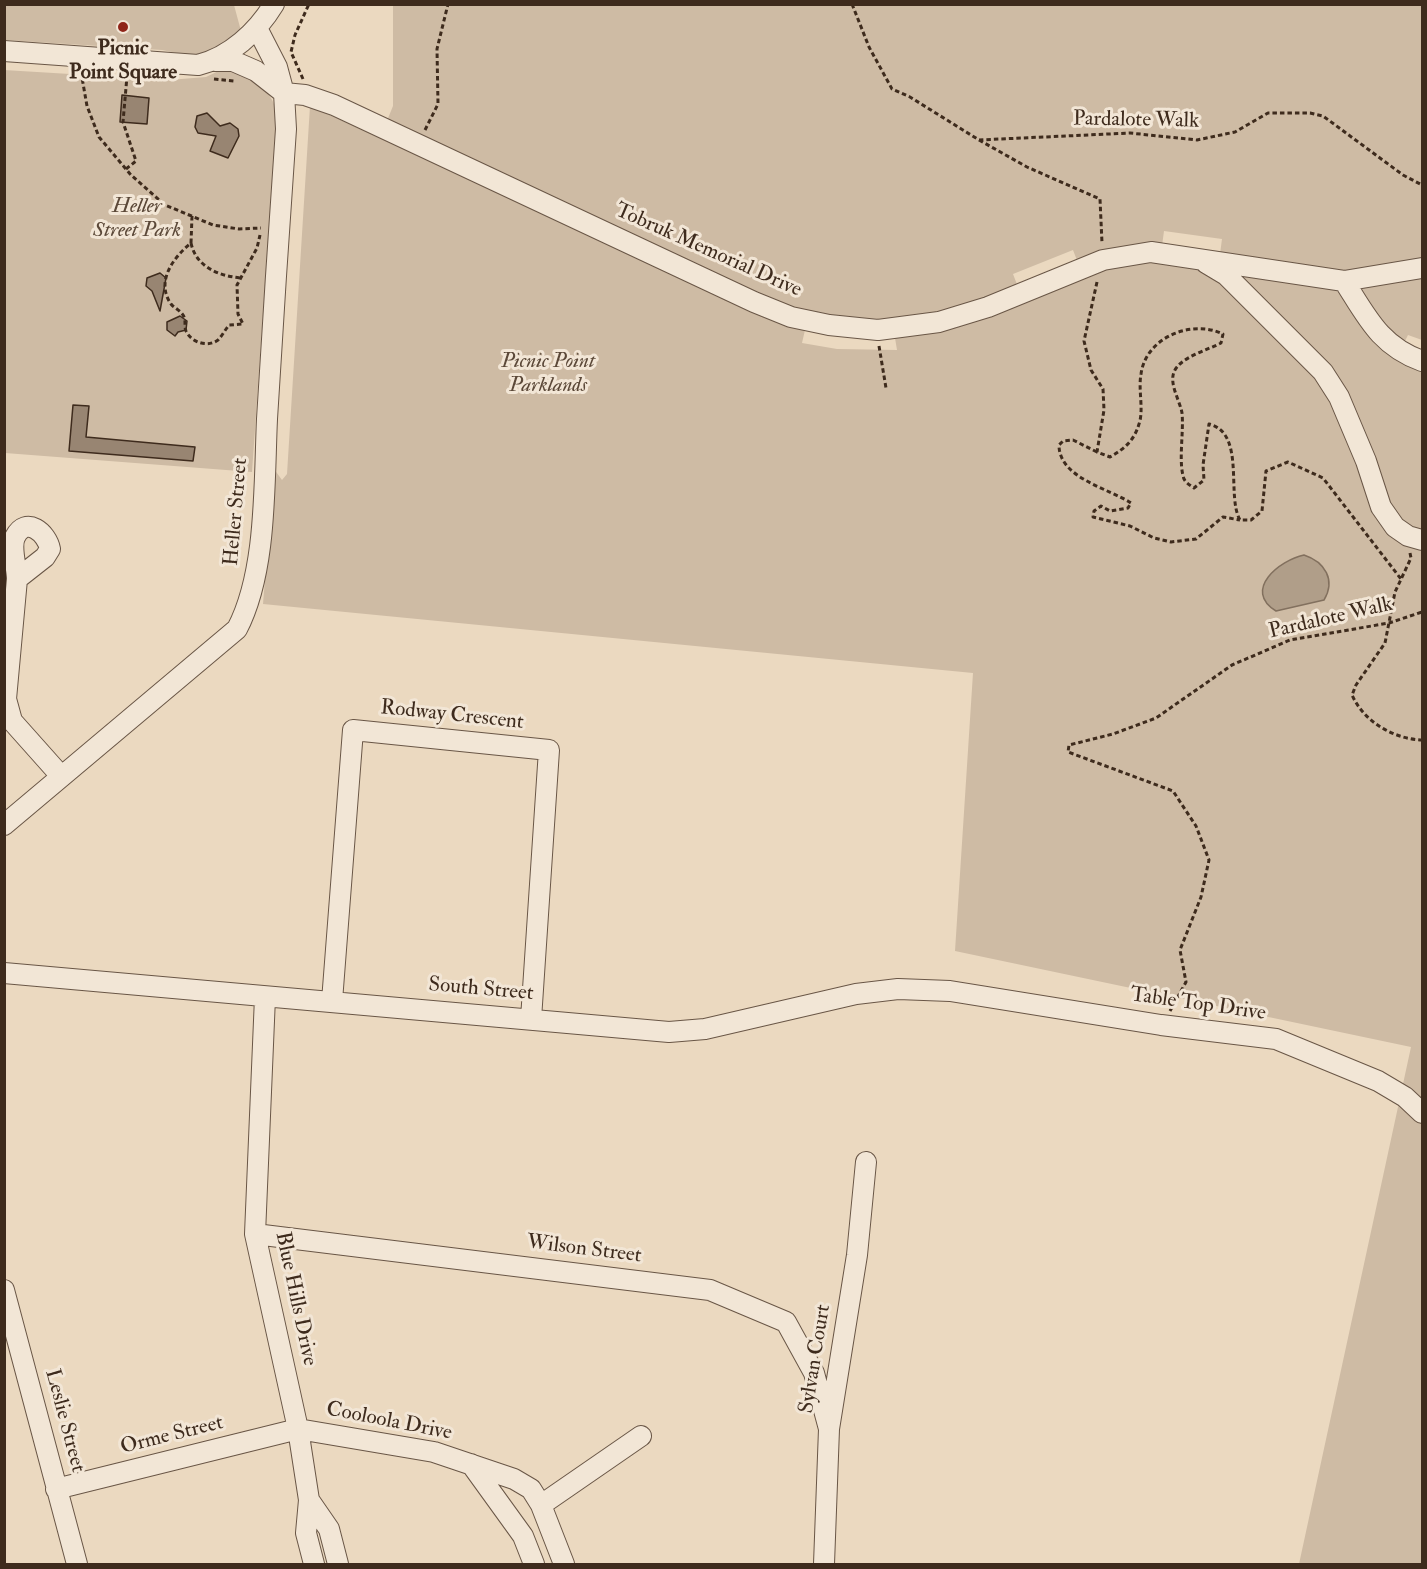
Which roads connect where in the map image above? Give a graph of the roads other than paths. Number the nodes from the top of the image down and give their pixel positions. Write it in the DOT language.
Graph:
graph roads {
  1 [pos="274,4"];
  2 [pos="257,28"];
  3 [pos="4,51"];
  4 [pos="215,61"];
  5 [pos="284,93"];
  6 [pos="1199,258"];
  7 [pos="1422,268"];
  8 [pos="1344,281"];
  9 [pos="1422,361"];
  10 [pos="1415,538"];
  11 [pos="17,579"];
  12 [pos="61,777"];
  13 [pos="4,825"];
  14 [pos="4,973"];
  15 [pos="950,991"];
  16 [pos="265,997"];
  17 [pos="332,1001"];
  18 [pos="531,1019"];
  19 [pos="1422,1113"];
  20 [pos="866,1162"];
  21 [pos="255,1234"];
  22 [pos="4,1290"];
  23 [pos="298,1429"];
  24 [pos="829,1429"];
  25 [pos="641,1436"];
  26 [pos="471,1464"];
  27 [pos="57,1489"];
  28 [pos="309,1500"];
  29 [pos="541,1504"];
  30 [pos="77,1564"];
  31 [pos="314,1564"];
  32 [pos="338,1564"];
  33 [pos="534,1564"];
  34 [pos="564,1564"];
  35 [pos="824,1564"];
  1 -- 2 [label="street"];
  2 -- 4 [label="street"];
  2 -- 5 [label="street, Heller Street"];
  3 -- 4 [label="street"];
  4 -- 5 [label="street"];
  5 -- 6 [label="street, Tobruk Memorial Drive"];
  5 -- 12 [label="street, Heller Street"];
  6 -- 8 [label="street, Tobruk Memorial Drive"];
  6 -- 10 [label="street, Tobruk Memorial Drive"];
  7 -- 8 [label="street, Tobruk Memorial Drive"];
  8 -- 9 [label="street"];
  11 -- 12 [label="street"];
  12 -- 13 [label="street, Heller Street"];
  14 -- 16 [label="street, South Street"];
  15 -- 18 [label="street, South Street"];
  15 -- 19 [label="street, Table Top Drive"];
  16 -- 17 [label="street, South Street"];
  16 -- 21 [label="street, Blue Hills Drive"];
  17 -- 18 [label="street, South Street"];
  17 -- 18 [label="street, Rodway Crescent"];
  20 -- 24 [label="street, Sylvan Court"];
  21 -- 23 [label="street, Blue Hills Drive"];
  21 -- 24 [label="street, Wilson Street"];
  22 -- 27 [label="street, Leslie Street"];
  23 -- 26 [label="street, Cooloola Drive"];
  23 -- 27 [label="street, Orme Street"];
  23 -- 28 [label="street, Blue Hills Drive"];
  24 -- 35 [label="street, Sylvan Court"];
  25 -- 29 [label="street"];
  26 -- 29 [label="street, Cooloola Drive"];
  26 -- 33 [label="street, Cooloola Drive"];
  27 -- 30 [label="street, Leslie Street"];
  28 -- 31 [label="street, Blue Hills Drive"];
  28 -- 32 [label="street, Blue Hills Drive"];
  29 -- 34 [label="street, Cooloola Drive"];
}
